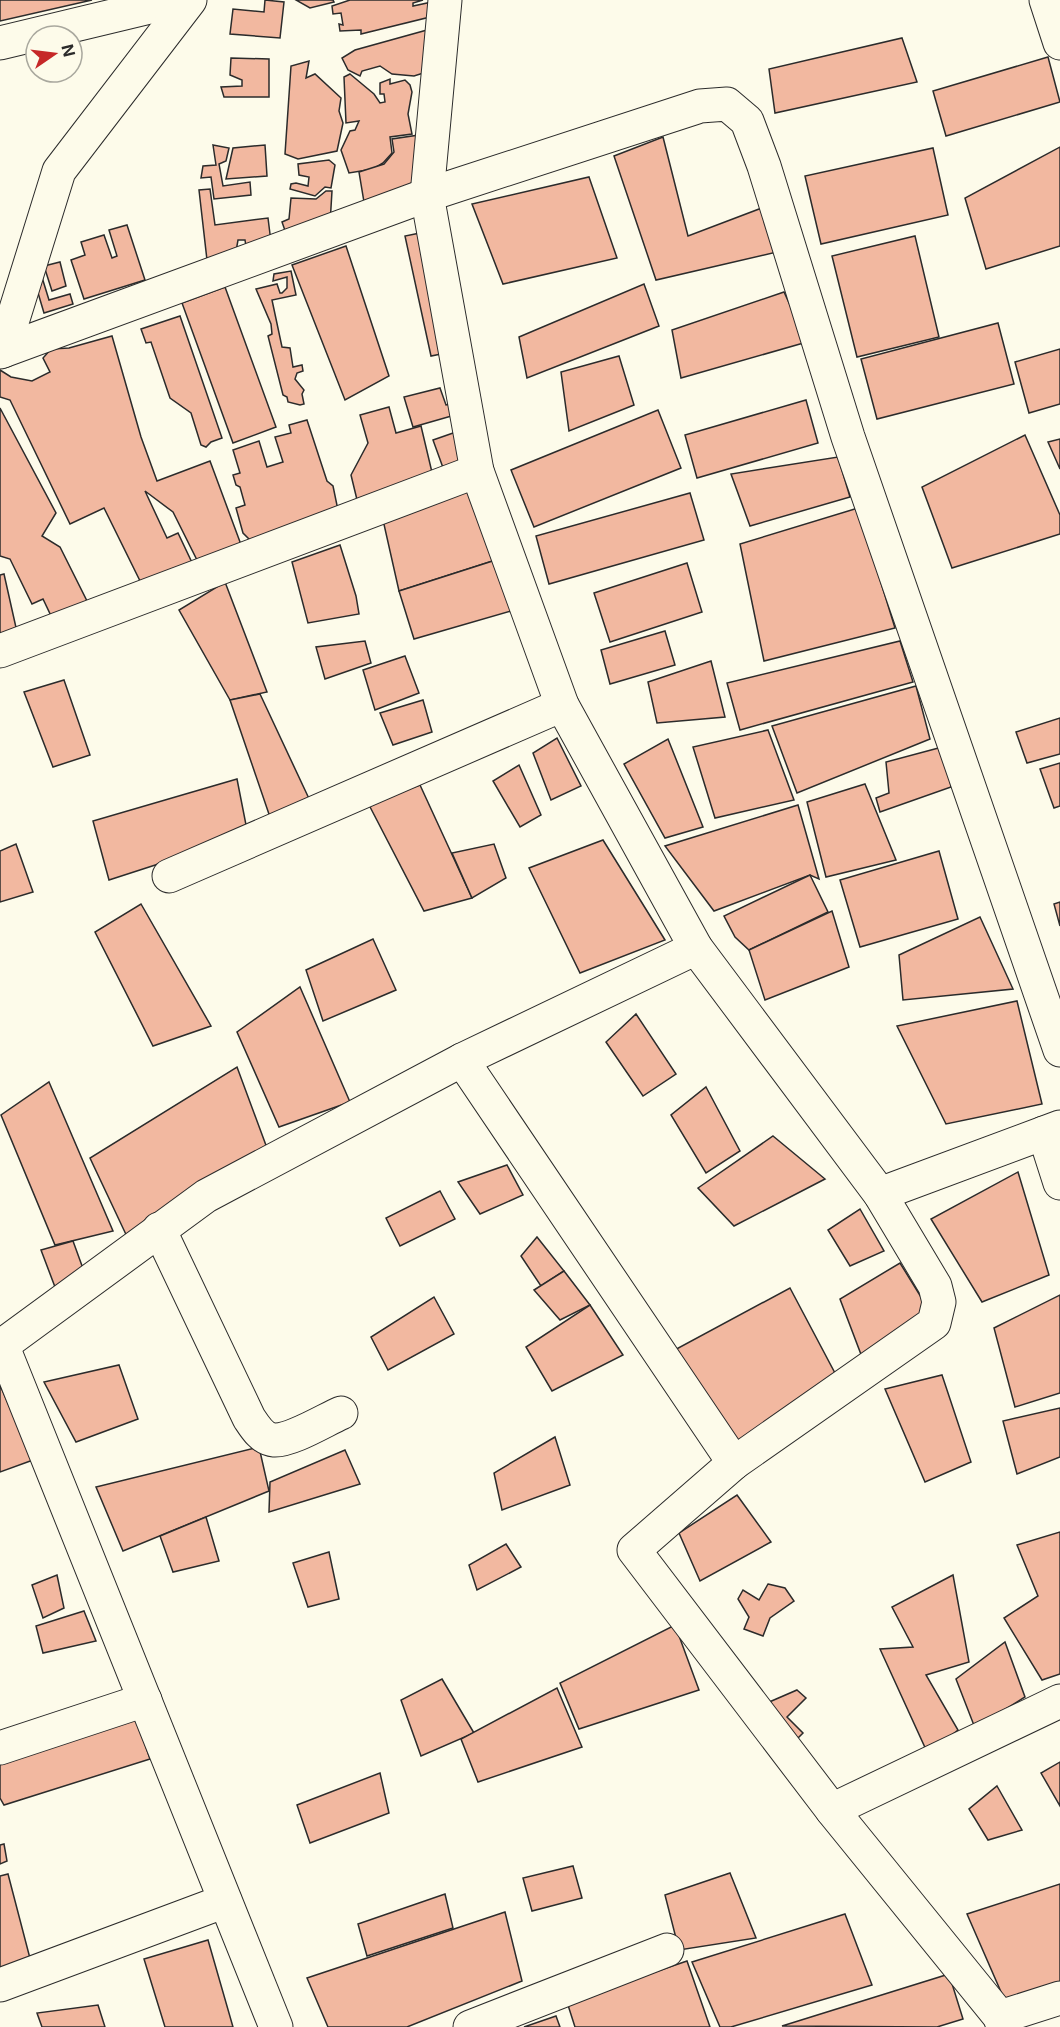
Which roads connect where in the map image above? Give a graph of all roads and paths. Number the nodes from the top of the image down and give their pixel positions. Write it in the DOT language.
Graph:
graph roads {
  1 [pos="179,0"];
  2 [pos="190,0"];
  3 [pos="445,0"];
  4 [pos="1046,0"];
  5 [pos="0,43"];
  6 [pos="1060,44"];
  7 [pos="427,195"];
  8 [pos="2,352"];
  9 [pos="477,471"];
  10 [pos="0,651"];
  11 [pos="562,705"];
  12 [pos="169,876"];
  13 [pos="696,948"];
  14 [pos="1060,1050"];
  15 [pos="462,1060"];
  16 [pos="1052,1130"];
  17 [pos="1060,1182"];
  18 [pos="880,1194"];
  19 [pos="159,1229"];
  20 [pos="2,1347"];
  21 [pos="341,1413"];
  22 [pos="734,1463"];
  23 [pos="145,1700"];
  24 [pos="1060,1701"];
  25 [pos="0,1748"];
  26 [pos="832,1810"];
  27 [pos="225,1901"];
  28 [pos="667,1950"];
  29 [pos="0,1985"];
  30 [pos="1060,1998"];
  31 [pos="1001,2022"];
  32 [pos="276,2027"];
  33 [pos="470,2027"];
  1 -- 5 [label="street"];
  2 -- 8 [label="street"];
  3 -- 7 [label="street"];
  4 -- 6 [label="street"];
  7 -- 8 [label="street"];
  7 -- 9 [label="street"];
  7 -- 14 [label="street"];
  9 -- 10 [label="street"];
  9 -- 11 [label="street"];
  11 -- 12 [label="street"];
  11 -- 13 [label="street"];
  13 -- 15 [label="street"];
  13 -- 18 [label="street"];
  15 -- 19 [label="street"];
  15 -- 22 [label="street"];
  16 -- 17 [label="street"];
  16 -- 18 [label="street"];
  18 -- 22 [label="street"];
  19 -- 20 [label="street"];
  19 -- 21 [label="street"];
  20 -- 23 [label="street"];
  22 -- 26 [label="street"];
  23 -- 25 [label="street"];
  23 -- 27 [label="street"];
  24 -- 26 [label="street"];
  26 -- 31 [label="street"];
  27 -- 29 [label="street"];
  27 -- 32 [label="street"];
  28 -- 33 [label="street"];
  30 -- 31 [label="street"];
}
